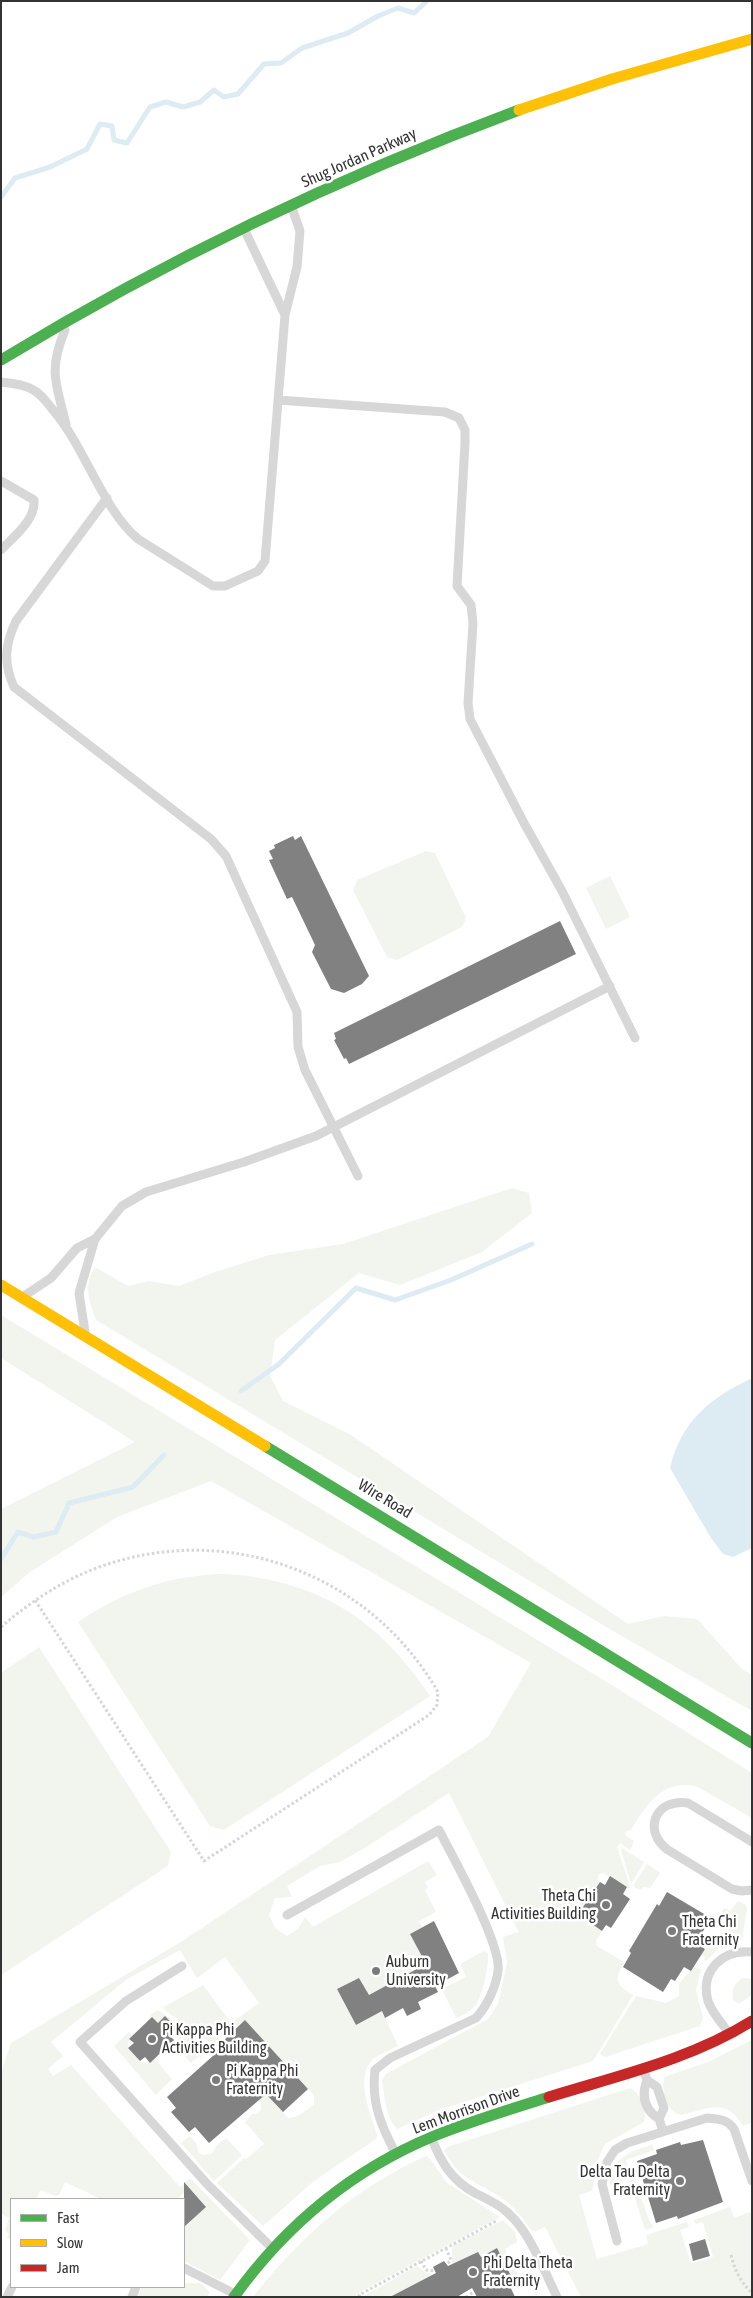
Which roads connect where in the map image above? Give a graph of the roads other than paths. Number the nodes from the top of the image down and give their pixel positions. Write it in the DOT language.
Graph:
graph roads {
  1 [pos="752,39"];
  2 [pos="291,205"];
  3 [pos="244,228"];
  4 [pos="285,315"];
  5 [pos="69,320"];
  6 [pos="1,360"];
  7 [pos="1,382"];
  8 [pos="278,400"];
  9 [pos="67,426"];
  10 [pos="1,481"];
  11 [pos="107,498"];
  12 [pos="1,550"];
  13 [pos="610,986"];
  14 [pos="635,1038"];
  15 [pos="333,1126"];
  16 [pos="358,1176"];
  17 [pos="95,1239"];
  18 [pos="1,1285"];
  19 [pos="22,1298"];
  20 [pos="86,1337"];
  21 [pos="752,1743"];
  22 [pos="752,1842"];
  23 [pos="752,1890"];
  24 [pos="287,1915"];
  25 [pos="752,1952"];
  26 [pos="182,1966"];
  27 [pos="752,2021"];
  28 [pos="730,2035"];
  29 [pos="643,2068"];
  30 [pos="647,2080"];
  31 [pos="659,2118"];
  32 [pos="663,2131"];
  33 [pos="431,2137"];
  34 [pos="396,2154"];
  35 [pos="752,2181"];
  36 [pos="617,2240"];
  37 [pos="272,2248"];
  38 [pos="185,2269"];
  39 [pos="235,2295"];
  40 [pos="557,2297"];
  1 -- 2 [label="street, Shug Jordan Parkway"];
  2 -- 3 [label="street, Shug Jordan Parkway"];
  2 -- 4 [label="lane"];
  3 -- 4 [label="lane"];
  3 -- 5 [label="street, Shug Jordan Parkway"];
  4 -- 8 [label="lane"];
  5 -- 6 [label="street, Shug Jordan Parkway"];
  5 -- 9 [label="lane"];
  7 -- 9 [label="lane"];
  8 -- 11 [label="lane"];
  8 -- 13 [label="lane"];
  9 -- 11 [label="lane"];
  10 -- 12 [label="lane"];
  11 -- 15 [label="lane"];
  13 -- 14 [label="lane"];
  13 -- 15 [label="lane"];
  15 -- 16 [label="lane"];
  15 -- 17 [label="lane"];
  17 -- 19 [label="lane"];
  17 -- 20 [label="lane"];
  18 -- 19 [label="street, Wire Road"];
  19 -- 20 [label="street, Wire Road"];
  20 -- 21 [label="street, Wire Road"];
  22 -- 23 [label="lane"];
  24 -- 34 [label="lane"];
  25 -- 28 [label="lane"];
  26 -- 37 [label="lane"];
  27 -- 28 [label="street, Lem Morrison Drive"];
  28 -- 29 [label="street, Lem Morrison Drive"];
  29 -- 30 [label="lane"];
  29 -- 33 [label="street, Lem Morrison Drive"];
  30 -- 31 [label="lane"];
  30 -- 31 [label="lane"];
  31 -- 32 [label="lane"];
  32 -- 35 [label="lane"];
  32 -- 36 [label="lane"];
  33 -- 34 [label="street, Lem Morrison Drive"];
  33 -- 40 [label="lane"];
  34 -- 37 [label="street, Lem Morrison Drive"];
  37 -- 39 [label="street, Lem Morrison Drive"];
  38 -- 39 [label="lane"];
}
